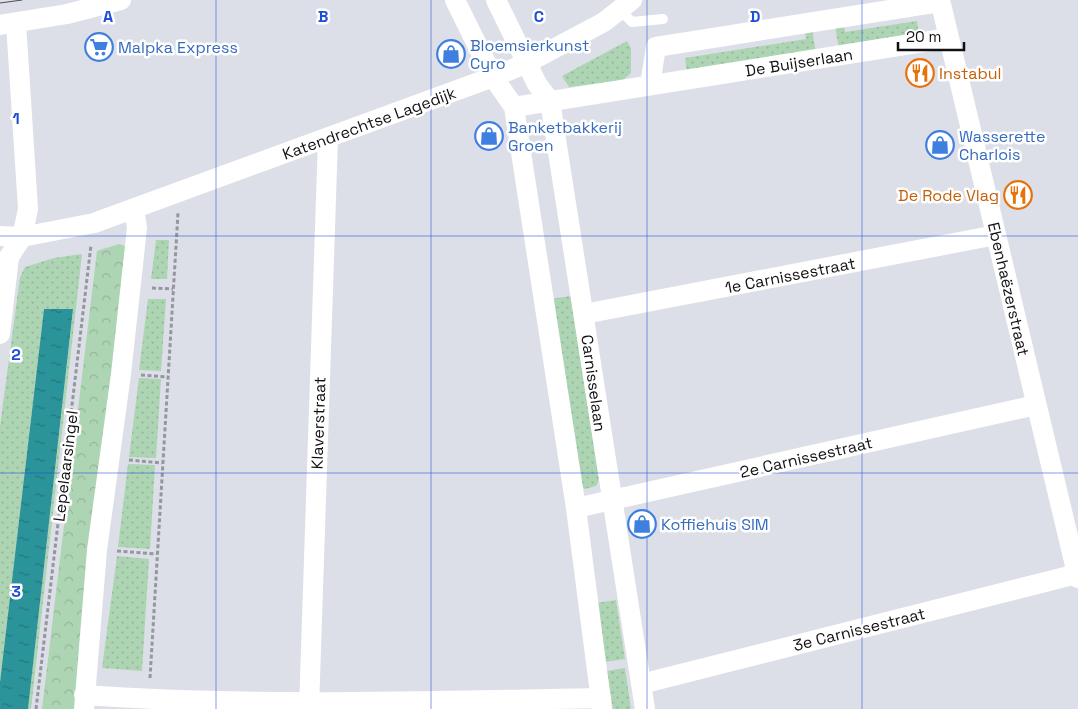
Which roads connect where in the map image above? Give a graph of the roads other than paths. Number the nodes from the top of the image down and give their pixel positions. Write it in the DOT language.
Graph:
graph roads {
  1 [pos="121,0"];
  2 [pos="455,0"];
  3 [pos="496,0"];
  4 [pos="940,1"];
  5 [pos="626,5"];
  6 [pos="663,19"];
  7 [pos="8,24"];
  8 [pos="949,38"];
  9 [pos="527,63"];
  10 [pos="493,77"];
  11 [pos="650,86"];
  12 [pos="550,101"];
  13 [pos="514,107"];
  14 [pos="328,138"];
  15 [pos="134,209"];
  16 [pos="0,236"];
  17 [pos="996,236"];
  18 [pos="22,237"];
  19 [pos="584,314"];
  20 [pos="0,334"];
  21 [pos="1036,405"];
  22 [pos="611,501"];
  23 [pos="576,508"];
  24 [pos="1077,576"];
  25 [pos="641,684"];
  26 [pos="84,702"];
  27 [pos="602,703"];
  28 [pos="309,707"];
  29 [pos="644,709"];
  1 -- 7 [label="street"];
  2 -- 10 [label="street"];
  3 -- 9 [label="street, Carnisselaan"];
  4 -- 8 [label="street, Ebenhaëzerstraat"];
  4 -- 11 [label="street"];
  5 -- 6 [label="lane"];
  5 -- 9 [label="street, Katendrechtse Lagedijk"];
  7 -- 18 [label="street"];
  8 -- 11 [label="street, De Buijserlaan"];
  8 -- 17 [label="street, Ebenhaëzerstraat"];
  9 -- 10 [label="street, Katendrechtse Lagedijk"];
  9 -- 12 [label="street, Carnisselaan"];
  10 -- 13 [label="street"];
  10 -- 14 [label="street, Katendrechtse Lagedijk"];
  11 -- 12 [label="street, De Buijserlaan"];
  12 -- 13 [label="street, De Buijserlaan"];
  12 -- 19 [label="street, Carnisselaan"];
  13 -- 23 [label="street"];
  14 -- 15 [label="street, Katendrechtse Lagedijk"];
  14 -- 28 [label="street, Klaverstraat"];
  15 -- 18 [label="street, Katendrechtse Lagedijk"];
  15 -- 26 [label="street"];
  16 -- 18 [label="street"];
  17 -- 19 [label="street, 1e Carnissestraat"];
  17 -- 21 [label="street, Ebenhaëzerstraat"];
  18 -- 20 [label="street"];
  19 -- 22 [label="street, Carnisselaan"];
  21 -- 22 [label="street, 2e Carnissestraat"];
  21 -- 24 [label="street, Ebenhaëzerstraat"];
  22 -- 23 [label="street, 2e Carnissestraat"];
  22 -- 25 [label="street, Carnisselaan"];
  23 -- 27 [label="street"];
  24 -- 25 [label="street, 3e Carnissestraat"];
  25 -- 29 [label="street, Carnisselaan"];
  26 -- 28 [label="street"];
  27 -- 28 [label="street"];
}
